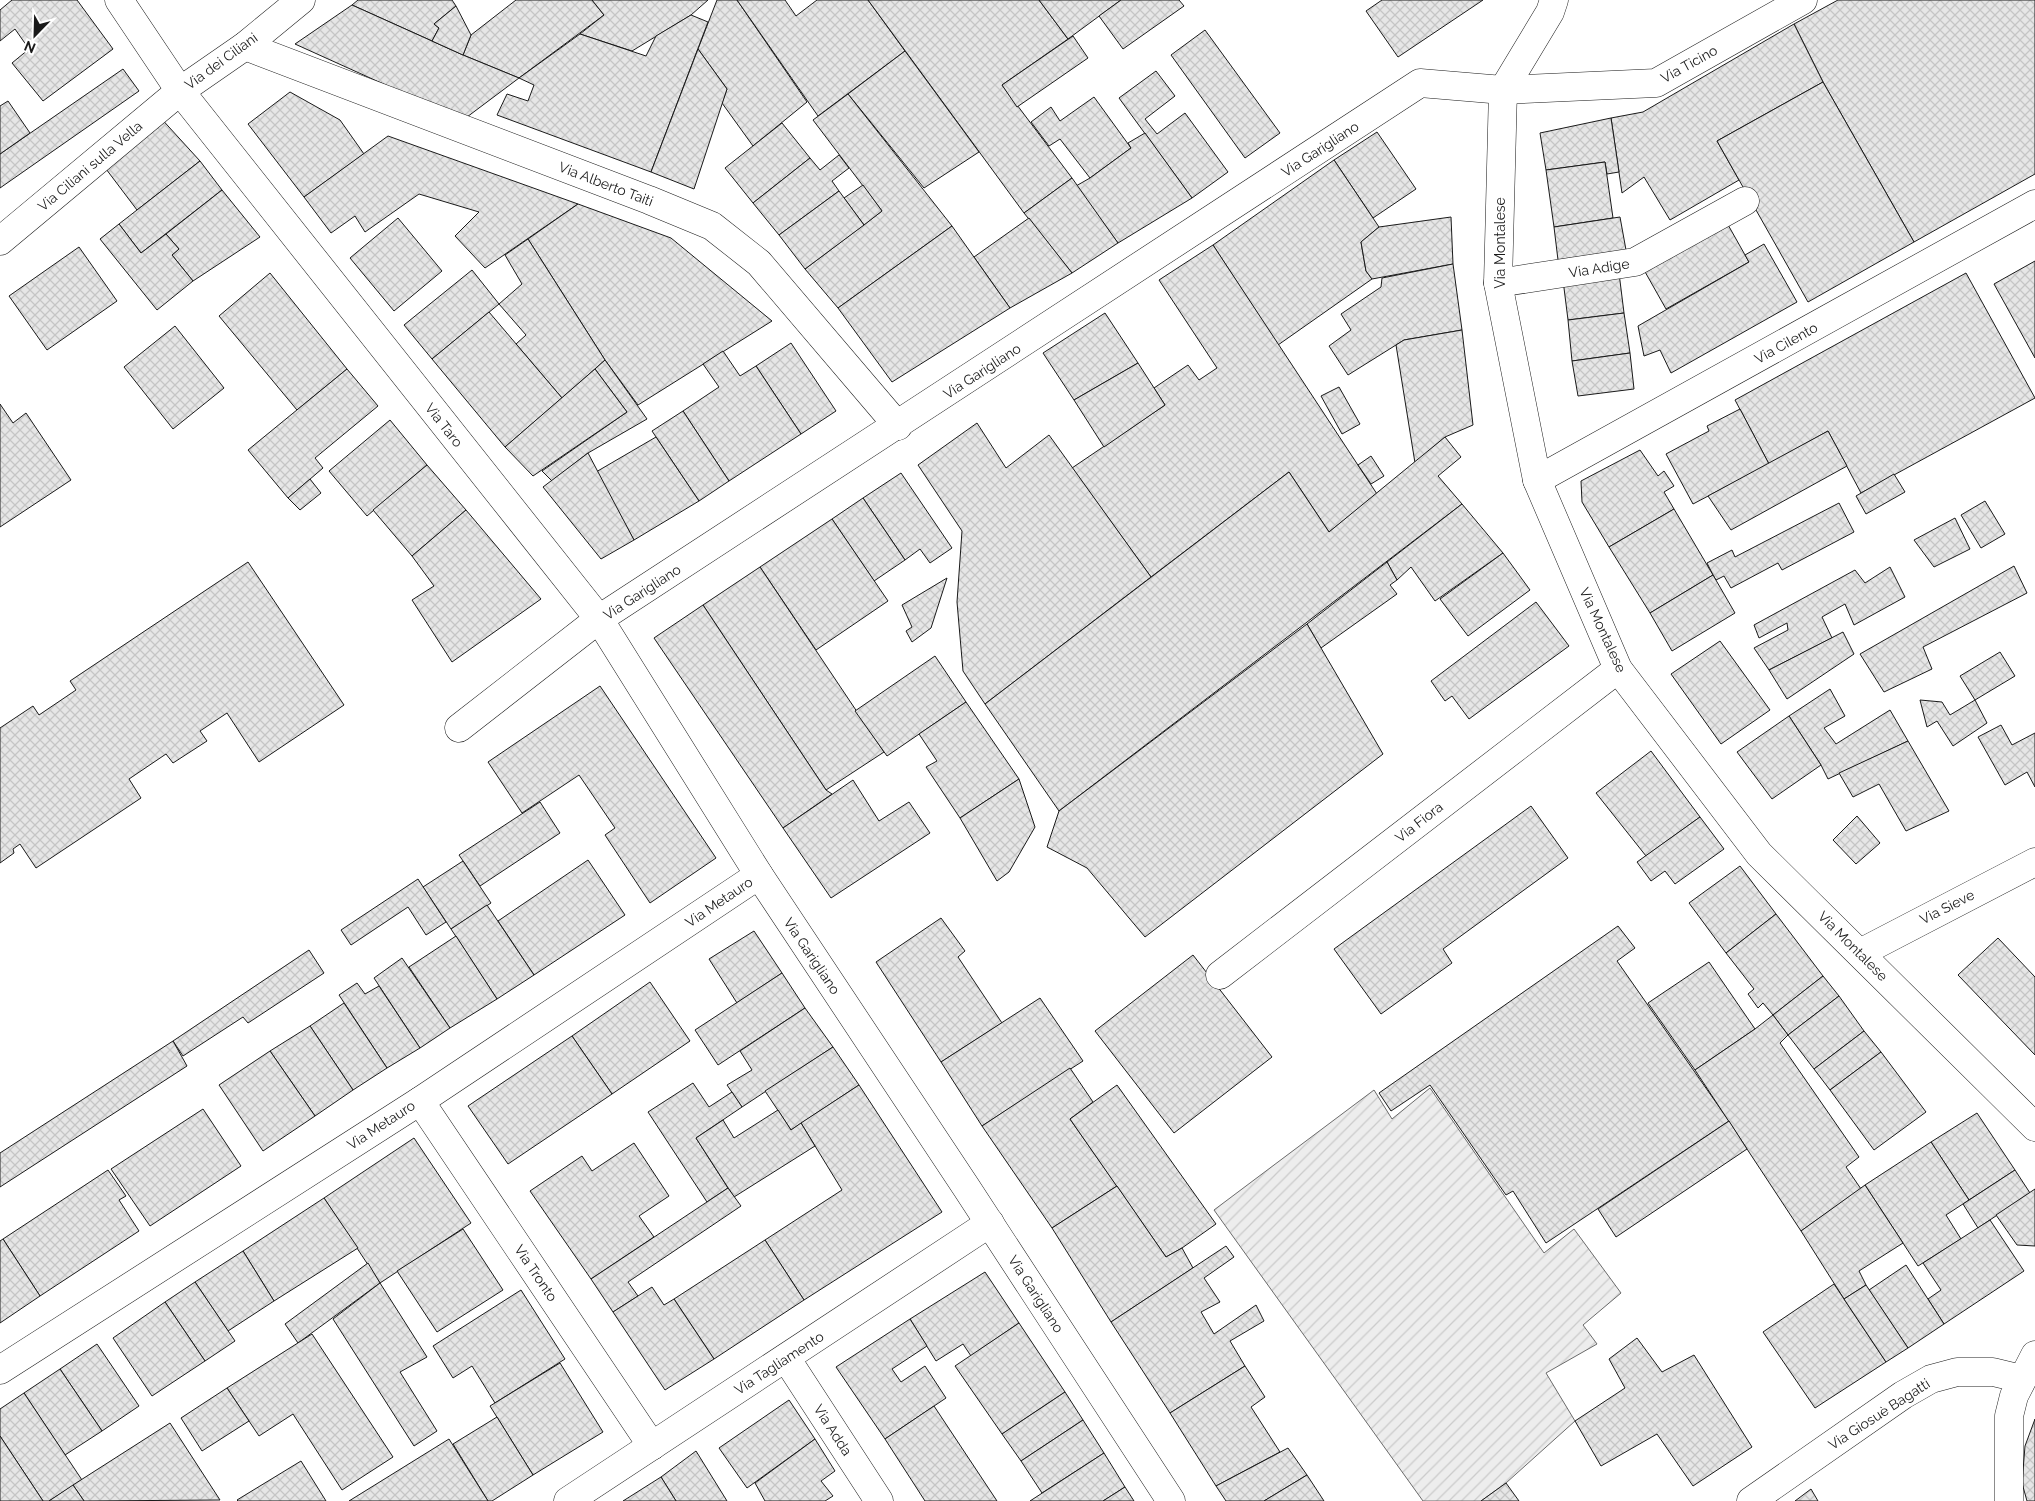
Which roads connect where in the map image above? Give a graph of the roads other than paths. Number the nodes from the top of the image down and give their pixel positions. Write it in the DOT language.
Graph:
graph roads {
  1 [pos="119,0"];
  2 [pos="301,0"];
  3 [pos="1554,0"];
  4 [pos="1803,0"];
  5 [pos="245,46"];
  6 [pos="1503,90"];
  7 [pos="180,91"];
  8 [pos="1745,201"];
  9 [pos="2035,204"];
  10 [pos="0,241"];
  11 [pos="1498,283"];
  12 [pos="898,426"];
  13 [pos="1538,480"];
  14 [pos="599,620"];
  15 [pos="1618,669"];
  16 [pos="458,728"];
  17 [pos="2035,862"];
  18 [pos="759,875"];
  19 [pos="1860,953"];
  20 [pos="1220,975"];
  21 [pos="420,1100"];
  22 [pos="2035,1127"];
  23 [pos="990,1223"];
  24 [pos="786,1358"];
  25 [pos="2029,1367"];
  26 [pos="0,1370"];
  27 [pos="652,1446"];
  28 [pos="568,1501"];
  29 [pos="880,1501"];
  30 [pos="1171,1501"];
  31 [pos="1751,1501"];
  32 [pos="2009,1501"];
  1 -- 7 [label="street, Via dei Ciliani"];
  2 -- 5 [label="street, Via dei Ciliani"];
  3 -- 6 [label="street, Via Montalese"];
  4 -- 6 [label="street, Via Ticino"];
  5 -- 7 [label="street, Via dei Ciliani"];
  5 -- 12 [label="street, Via Alberto Taiti"];
  6 -- 11 [label="street, Via Montalese"];
  6 -- 12 [label="street, Via Garigliano"];
  7 -- 10 [label="street, Via Ciliani sulla Vella"];
  7 -- 14 [label="street, Via Taro"];
  8 -- 11 [label="street, Via Adige"];
  9 -- 13 [label="street, Via Cilento"];
  11 -- 13 [label="street, Via Montalese"];
  12 -- 14 [label="street, Via Garigliano"];
  13 -- 15 [label="street, Via Montalese"];
  14 -- 16 [label="street"];
  14 -- 18 [label="street, Via Garigliano"];
  15 -- 19 [label="street, Via Montalese"];
  15 -- 20 [label="street, Via Fiora"];
  17 -- 19 [label="street, Via Sieve"];
  18 -- 21 [label="street, Via Metauro"];
  18 -- 23 [label="street, Via Garigliano"];
  19 -- 22 [label="street, Via Montalese"];
  21 -- 26 [label="street, Via Metauro"];
  21 -- 27 [label="street, Via Tronto"];
  23 -- 24 [label="street, Via Tagliamento"];
  23 -- 30 [label="street, Via Garigliano"];
  24 -- 27 [label="street, Via Tagliamento"];
  24 -- 29 [label="street, Via Adda"];
  25 -- 31 [label="street, Via Giosuè Bagatti"];
  25 -- 32 [label="street"];
  27 -- 28 [label="street, Via Tagliamento"];
}
